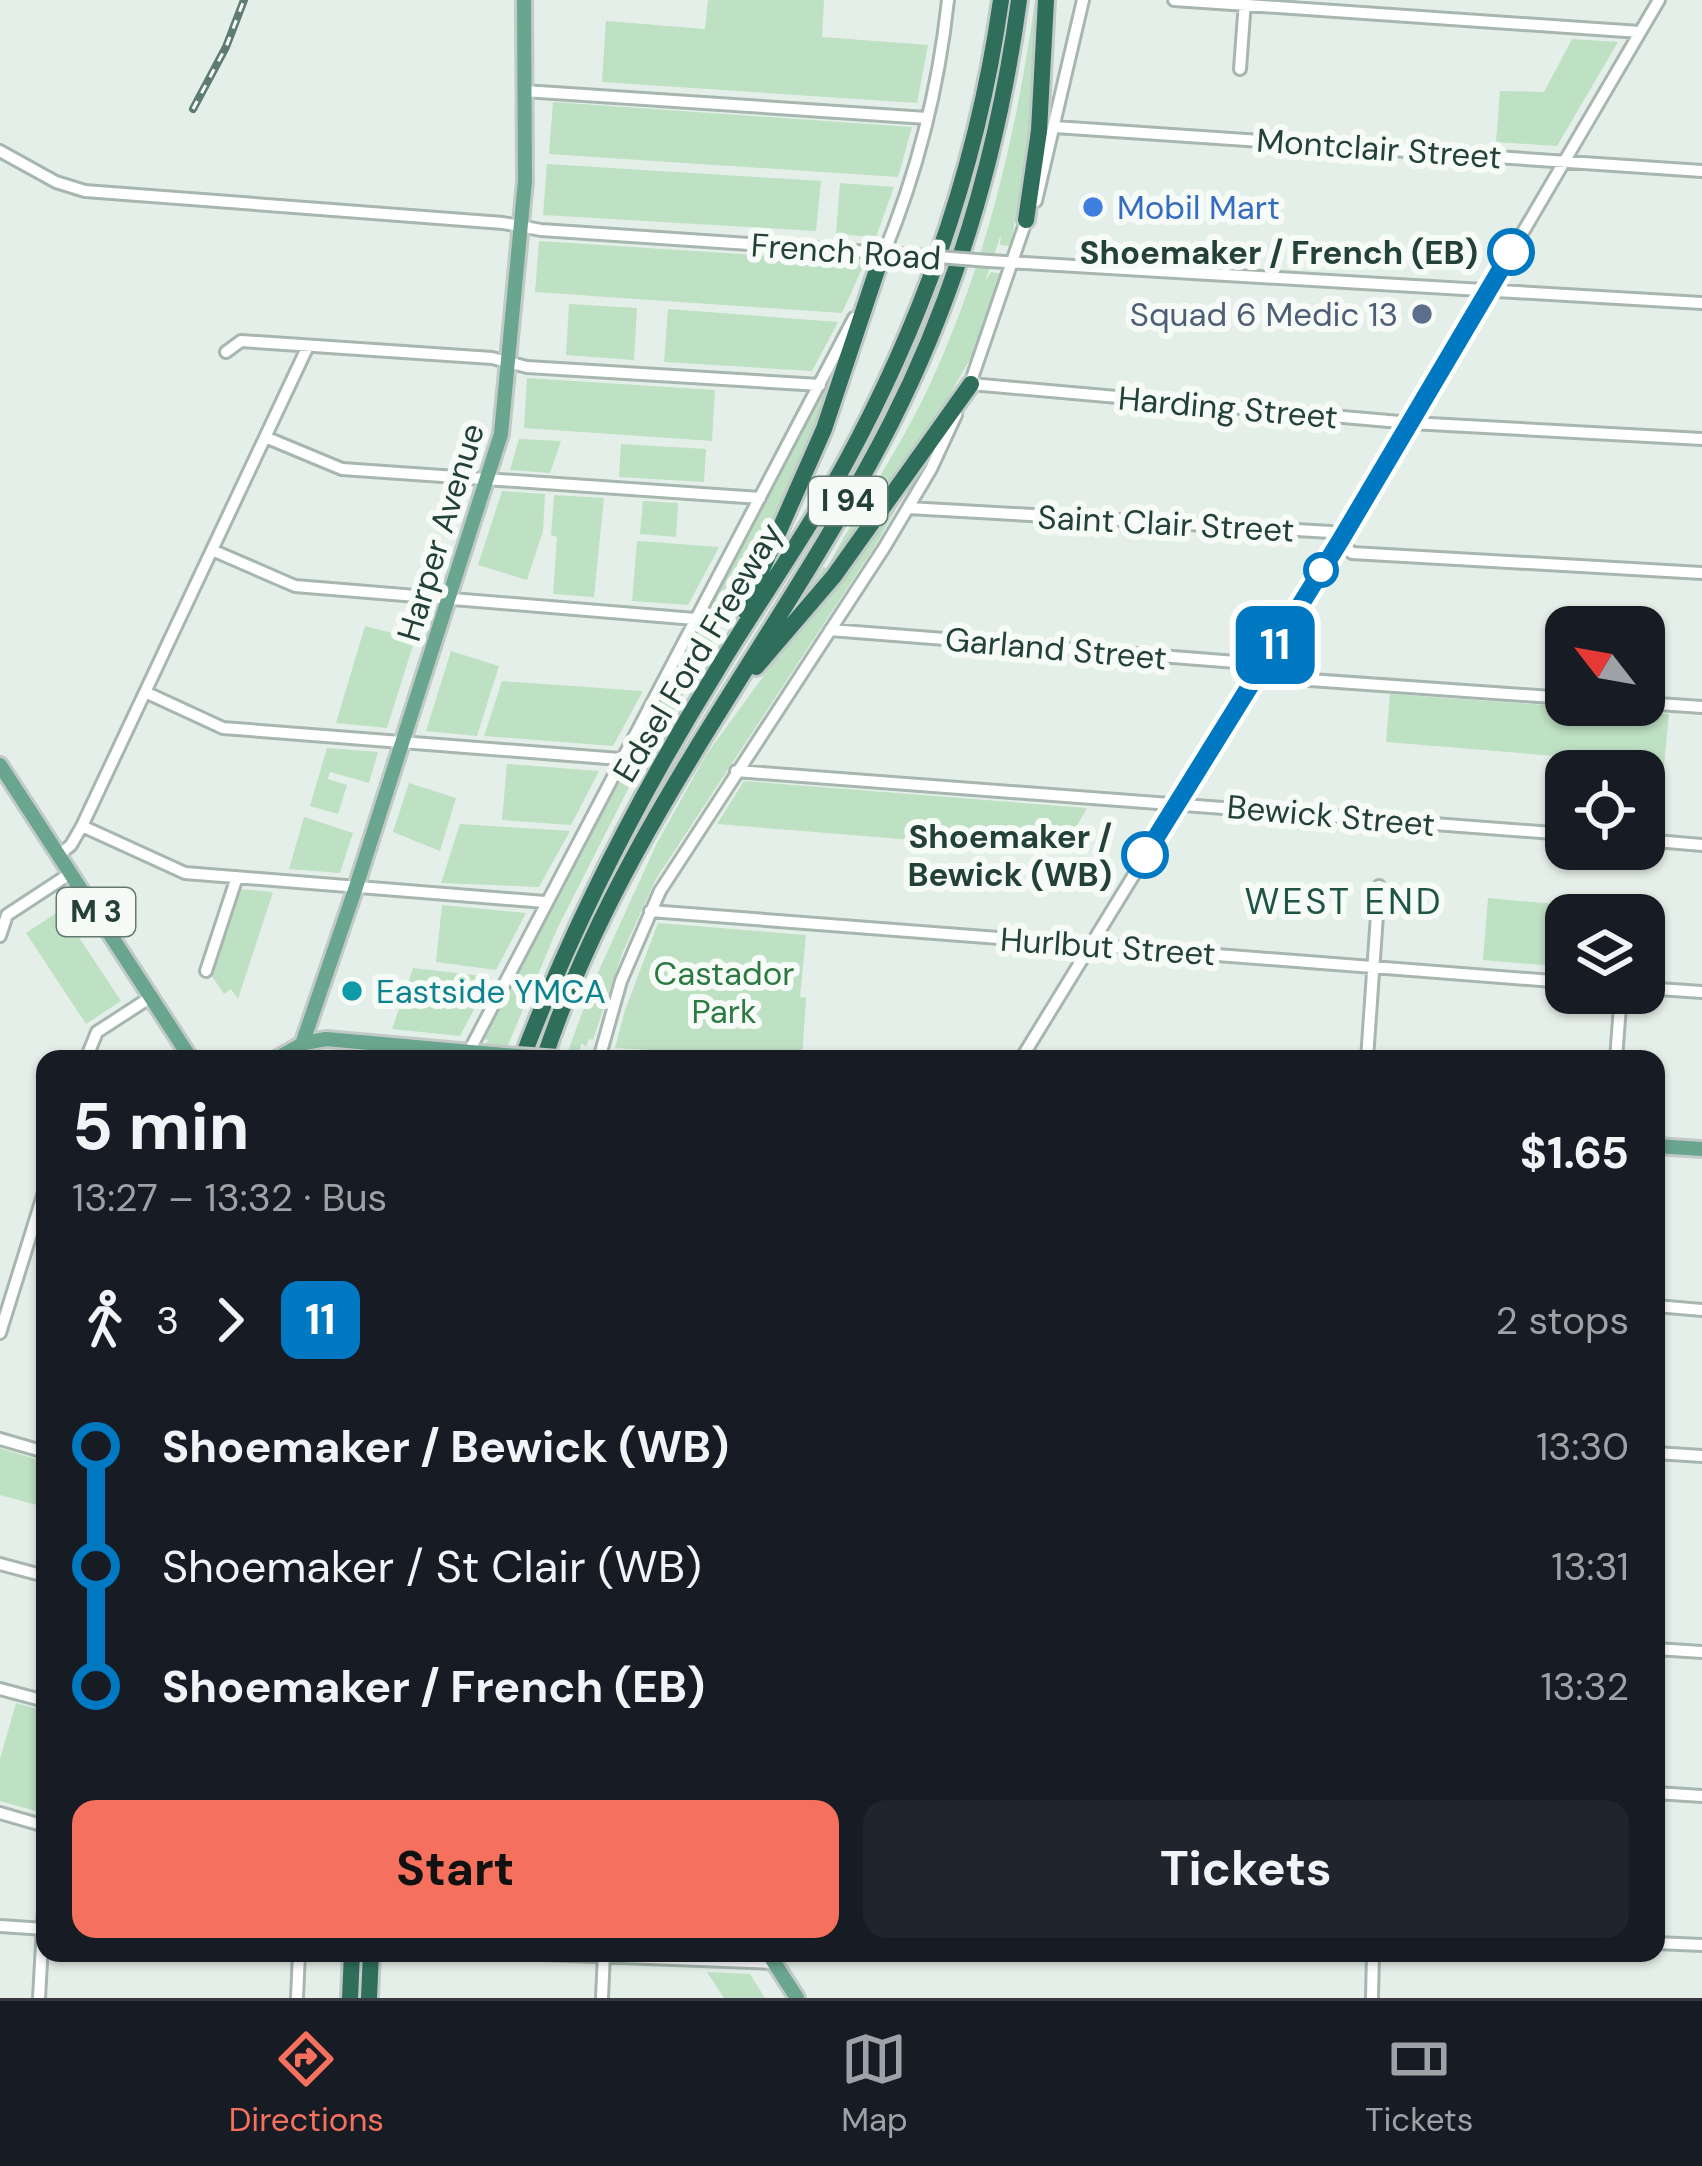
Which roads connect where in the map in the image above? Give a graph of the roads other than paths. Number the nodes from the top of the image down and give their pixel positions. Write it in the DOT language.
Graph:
graph roads {
  1 [pos="524,0"];
  2 [pos="947,0"];
  3 [pos="1001,0"];
  4 [pos="1019,0"];
  5 [pos="1046,0"];
  6 [pos="1083,0"];
  7 [pos="1174,0"];
  8 [pos="1659,0"];
  9 [pos="1245,2"];
  10 [pos="1640,32"];
  11 [pos="1240,69"];
  12 [pos="524,91"];
  13 [pos="927,118"];
  14 [pos="1055,127"];
  15 [pos="0,151"];
  16 [pos="1564,161"];
  17 [pos="1702,171"];
  18 [pos="1025,220"];
  19 [pos="521,226"];
  20 [pos="880,261"];
  21 [pos="1013,264"];
  22 [pos="1489,290"];
  23 [pos="1702,303"];
  24 [pos="308,346"];
  25 [pos="226,352"];
  26 [pos="508,364"];
  27 [pos="971,385"];
  28 [pos="820,386"];
  29 [pos="1411,423"];
  30 [pos="265,437"];
  31 [pos="1702,440"];
  32 [pos="487,481"];
  33 [pos="760,498"];
  34 [pos="908,508"];
  35 [pos="1340,541"];
  36 [pos="212,550"];
  37 [pos="1702,573"];
  38 [pos="448,599"];
  39 [pos="694,619"];
  40 [pos="830,630"];
  41 [pos="718,668"];
  42 [pos="1259,670"];
  43 [pos="145,692"];
  44 [pos="1545,697"];
  45 [pos="1665,705"];
  46 [pos="1702,707"];
  47 [pos="721,709"];
  48 [pos="402,743"];
  49 [pos="620,759"];
  50 [pos="0,765"];
  51 [pos="736,771"];
  52 [pos="1177,802"];
  53 [pos="82,826"];
  54 [pos="1545,832"];
  55 [pos="1665,842"];
  56 [pos="1702,845"];
  57 [pos="59,855"];
  58 [pos="70,873"];
  59 [pos="237,877"];
  60 [pos="1379,886"];
  61 [pos="356,887"];
  62 [pos="545,902"];
  63 [pos="650,911"];
  64 [pos="0,936"];
  65 [pos="1090,945"];
  66 [pos="1374,966"];
  67 [pos="206,971"];
  68 [pos="1545,980"];
  69 [pos="1665,989"];
  70 [pos="1702,992"];
  71 [pos="151,997"];
  72 [pos="1620,1014"];
  73 [pos="304,1043"];
  74 [pos="90,1050"];
  75 [pos="185,1050"];
  76 [pos="292,1050"];
  77 [pos="301,1050"];
  78 [pos="422,1050"];
  79 [pos="469,1050"];
  80 [pos="517,1050"];
  81 [pos="549,1050"];
  82 [pos="602,1050"];
  83 [pos="1027,1050"];
  84 [pos="1368,1050"];
  85 [pos="1617,1050"];
  86 [pos="1665,1147"];
  87 [pos="1702,1149"];
  88 [pos="36,1219"];
  89 [pos="1665,1307"];
  90 [pos="1702,1310"];
  91 [pos="0,1333"];
  92 [pos="0,1439"];
  93 [pos="36,1449"];
  94 [pos="1665,1454"];
  95 [pos="1702,1456"];
  96 [pos="0,1564"];
  97 [pos="36,1574"];
  98 [pos="1665,1650"];
  99 [pos="1702,1652"];
  100 [pos="0,1689"];
  101 [pos="36,1699"];
  102 [pos="1665,1794"];
  103 [pos="1702,1796"];
  104 [pos="0,1814"];
  105 [pos="36,1824"];
  106 [pos="0,1926"];
  107 [pos="36,1928"];
  108 [pos="1665,1943"];
  109 [pos="1702,1945"];
  110 [pos="42,1962"];
  111 [pos="299,1962"];
  112 [pos="352,1962"];
  113 [pos="371,1962"];
  114 [pos="604,1962"];
  115 [pos="774,1962"];
  116 [pos="1373,1962"];
  117 [pos="39,1998"];
  118 [pos="297,1998"];
  119 [pos="350,1998"];
  120 [pos="369,1998"];
  121 [pos="602,1998"];
  122 [pos="797,1998"];
  123 [pos="1372,1998"];
  1 -- 12 [label="main road, Harper Avenue"];
  2 -- 13 [label="street, Edsel Ford Freeway"];
  3 -- 41 [label="highway, Edsel Ford Freeway / I 94"];
  4 -- 47 [label="highway, Edsel Ford Freeway / I 94"];
  5 -- 18 [label="highway"];
  6 -- 14 [label="street"];
  7 -- 9 [label="street"];
  8 -- 10 [label="street"];
  9 -- 10 [label="street"];
  9 -- 11 [label="street"];
  10 -- 16 [label="street"];
  12 -- 13 [label="street"];
  12 -- 19 [label="main road, Harper Avenue"];
  13 -- 20 [label="street, Edsel Ford Freeway"];
  14 -- 16 [label="street, Montclair Street"];
  14 -- 18 [label="street"];
  15 -- 19 [label="street, French Road"];
  16 -- 17 [label="street, Montclair Street"];
  16 -- 22 [label="street"];
  18 -- 21 [label="street"];
  19 -- 20 [label="street, French Road"];
  19 -- 26 [label="main road, Harper Avenue"];
  20 -- 21 [label="street, French Road, bridge"];
  20 -- 28 [label="street, Edsel Ford Freeway"];
  20 -- 41 [label="highway"];
  21 -- 22 [label="street, French Road"];
  21 -- 27 [label="street"];
  22 -- 23 [label="street, French Road"];
  22 -- 29 [label="street"];
  24 -- 25 [label="street"];
  24 -- 26 [label="street"];
  24 -- 30 [label="street"];
  26 -- 28 [label="street"];
  26 -- 32 [label="main road, Harper Avenue"];
  27 -- 29 [label="street, Harding Street"];
  27 -- 34 [label="street"];
  27 -- 47 [label="highway"];
  28 -- 33 [label="street, Edsel Ford Freeway"];
  29 -- 31 [label="street, Harding Street"];
  29 -- 35 [label="street"];
  30 -- 32 [label="street"];
  30 -- 36 [label="street"];
  32 -- 33 [label="street"];
  32 -- 38 [label="main road, Harper Avenue"];
  33 -- 39 [label="street, Edsel Ford Freeway"];
  34 -- 35 [label="street, Saint Clair Street"];
  34 -- 40 [label="street"];
  35 -- 37 [label="street, Saint Clair Street"];
  35 -- 42 [label="street"];
  36 -- 38 [label="street"];
  36 -- 43 [label="street"];
  38 -- 39 [label="street"];
  38 -- 48 [label="main road, Harper Avenue"];
  39 -- 49 [label="street, Edsel Ford Freeway"];
  40 -- 42 [label="street, Garland Street"];
  40 -- 51 [label="street"];
  41 -- 80 [label="highway, Edsel Ford Freeway / I 94"];
  42 -- 44 [label="street, Garland Street"];
  42 -- 52 [label="street"];
  43 -- 48 [label="street"];
  43 -- 53 [label="street"];
  45 -- 46 [label="street"];
  47 -- 81 [label="highway, Edsel Ford Freeway / I 94"];
  48 -- 49 [label="street"];
  48 -- 61 [label="main road, Harper Avenue"];
  49 -- 62 [label="street, Edsel Ford Freeway"];
  50 -- 57 [label="main road, M 3"];
  51 -- 52 [label="street, Bewick Street"];
  51 -- 63 [label="street"];
  52 -- 54 [label="street, Bewick Street"];
  52 -- 65 [label="street"];
  53 -- 57 [label="street"];
  53 -- 59 [label="street"];
  55 -- 56 [label="street"];
  57 -- 58 [label="main road, M 3"];
  58 -- 64 [label="street"];
  58 -- 71 [label="main road, M 3"];
  59 -- 61 [label="street"];
  59 -- 67 [label="street"];
  60 -- 66 [label="street"];
  61 -- 62 [label="street"];
  61 -- 73 [label="main road, Harper Avenue"];
  62 -- 79 [label="street, Edsel Ford Freeway"];
  63 -- 65 [label="street, Hurlbut Street"];
  63 -- 82 [label="street"];
  65 -- 66 [label="street, Hurlbut Street"];
  65 -- 83 [label="street"];
  66 -- 68 [label="street, Hurlbut Street"];
  66 -- 84 [label="street"];
  69 -- 70 [label="street"];
  71 -- 74 [label="street"];
  71 -- 75 [label="main road, M 3"];
  72 -- 85 [label="street"];
  73 -- 76 [label="main road"];
  73 -- 77 [label="main road, Harper Avenue"];
  73 -- 78 [label="main road"];
  86 -- 87 [label="main road"];
  88 -- 91 [label="street"];
  89 -- 90 [label="street"];
  92 -- 93 [label="street"];
  94 -- 95 [label="street"];
  96 -- 97 [label="street"];
  98 -- 99 [label="street"];
  100 -- 101 [label="street"];
  102 -- 103 [label="street"];
  104 -- 105 [label="street"];
  106 -- 107 [label="street"];
  108 -- 109 [label="street"];
  110 -- 117 [label="street"];
  111 -- 118 [label="street"];
  112 -- 119 [label="highway"];
  113 -- 120 [label="highway"];
  114 -- 121 [label="street"];
  115 -- 122 [label="main road"];
  116 -- 123 [label="street"];
}
